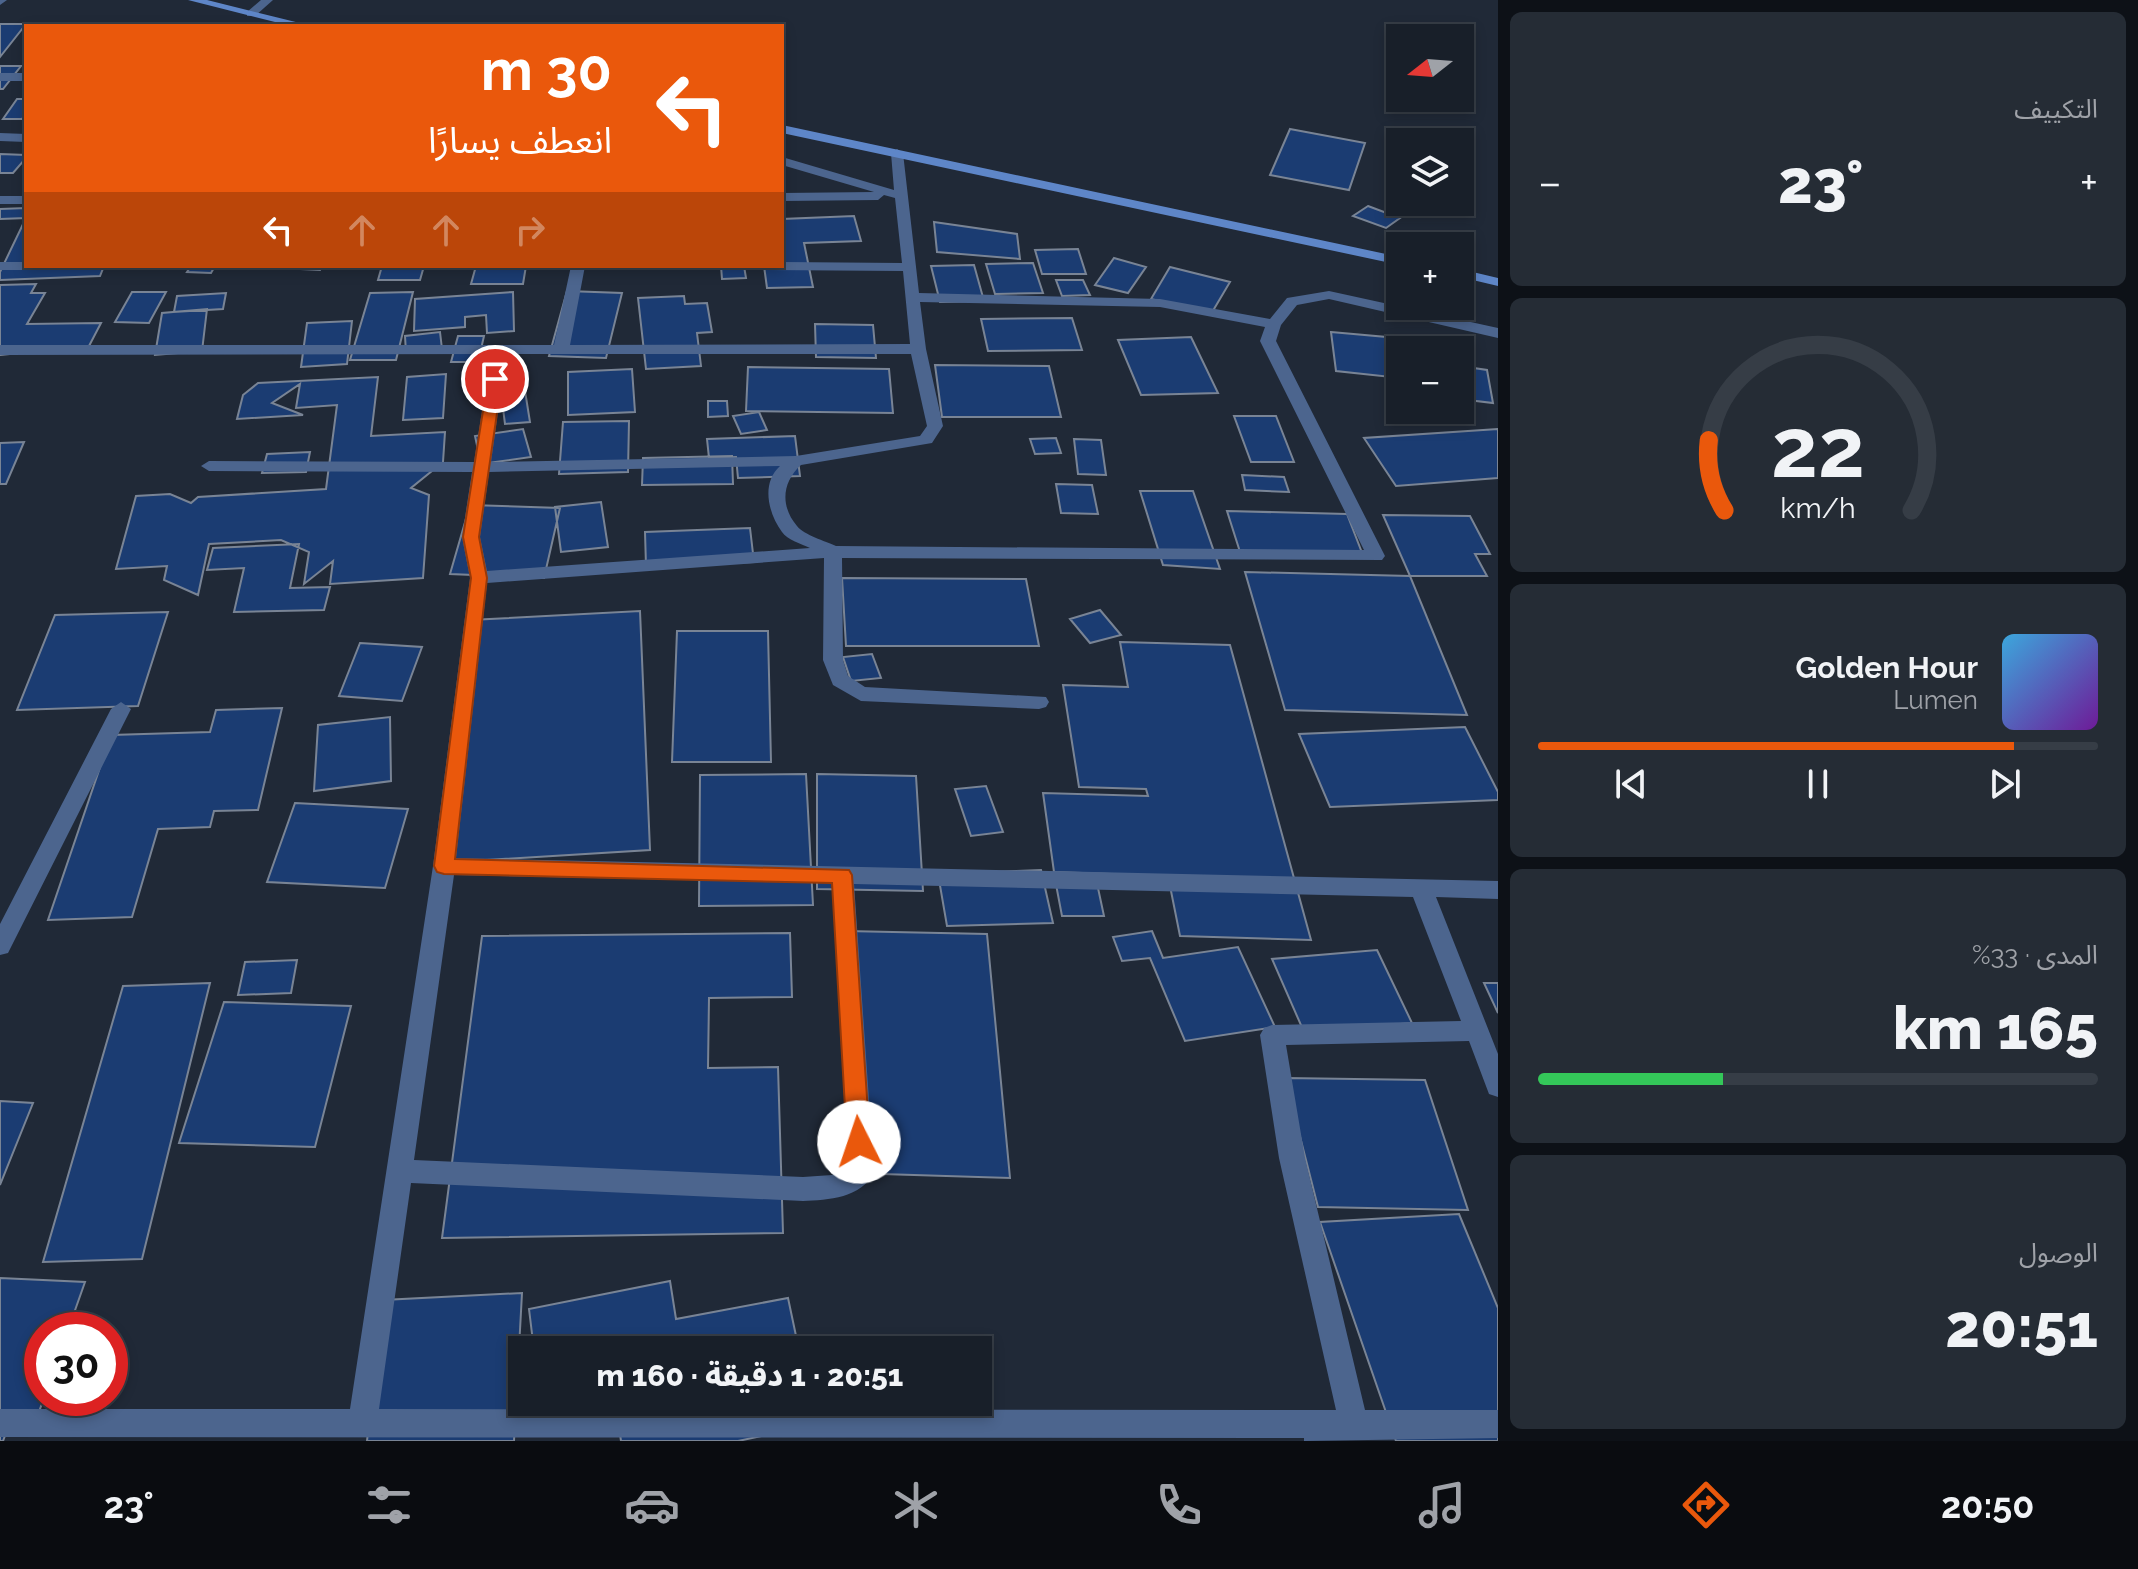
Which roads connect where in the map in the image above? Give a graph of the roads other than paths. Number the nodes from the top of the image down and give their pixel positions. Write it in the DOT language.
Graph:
graph roads {
  1 [pos="193,0"];
  2 [pos="268,0"];
  3 [pos="251,14"];
  4 [pos="297,24"];
  5 [pos="0,77"];
  6 [pos="24,77"];
  7 [pos="784,129"];
  8 [pos="0,137"];
  9 [pos="24,138"];
  10 [pos="897,153"];
  11 [pos="784,162"];
  12 [pos="902,196"];
  13 [pos="784,197"];
  14 [pos="0,200"];
  15 [pos="24,200"];
  16 [pos="1386,258"];
  17 [pos="0,266"];
  18 [pos="24,266"];
  19 [pos="784,266"];
  20 [pos="910,267"];
  21 [pos="578,268"];
  22 [pos="1474,276"];
  23 [pos="1498,282"];
  24 [pos="913,297"];
  25 [pos="1274,324"];
  26 [pos="1498,333"];
  27 [pos="918,349"];
  28 [pos="0,350"];
  29 [pos="499,350"];
  30 [pos="561,350"];
  31 [pos="796,461"];
  32 [pos="209,466"];
  33 [pos="484,467"];
  34 [pos="833,552"];
  35 [pos="479,578"];
  36 [pos="1039,702"];
  37 [pos="121,709"];
  38 [pos="444,866"];
  39 [pos="842,875"];
  40 [pos="1421,888"];
  41 [pos="1498,890"];
  42 [pos="0,946"];
  43 [pos="1477,1031"];
  44 [pos="1498,1086"];
  45 [pos="400,1171"];
  46 [pos="363,1421"];
  47 [pos="0,1423"];
  48 [pos="1354,1424"];
  49 [pos="1498,1424"];
  50 [pos="434,1431"];
  51 [pos="1319,1441"];
  1 -- 3 [label="main road"];
  2 -- 3 [label="street"];
  3 -- 4 [label="main road"];
  5 -- 6 [label="street"];
  7 -- 10 [label="main road"];
  8 -- 9 [label="street"];
  10 -- 12 [label="street"];
  10 -- 16 [label="main road"];
  11 -- 12 [label="street"];
  12 -- 13 [label="street"];
  12 -- 20 [label="street"];
  14 -- 15 [label="street"];
  17 -- 18 [label="street"];
  19 -- 20 [label="street"];
  20 -- 24 [label="street"];
  21 -- 30 [label="street"];
  22 -- 23 [label="main road"];
  24 -- 25 [label="street"];
  24 -- 27 [label="street"];
  25 -- 26 [label="street"];
  25 -- 34 [label="street"];
  27 -- 30 [label="street"];
  27 -- 31 [label="street"];
  28 -- 29 [label="street"];
  29 -- 30 [label="street"];
  29 -- 33 [label="street"];
  31 -- 33 [label="street"];
  31 -- 34 [label="street"];
  32 -- 33 [label="street"];
  33 -- 35 [label="street"];
  34 -- 35 [label="street"];
  34 -- 36 [label="street"];
  35 -- 38 [label="street"];
  37 -- 42 [label="street"];
  38 -- 39 [label="street"];
  38 -- 45 [label="street"];
  39 -- 40 [label="street"];
  39 -- 45 [label="street"];
  40 -- 41 [label="street"];
  40 -- 43 [label="street"];
  43 -- 44 [label="street"];
  43 -- 48 [label="street"];
  45 -- 46 [label="street"];
  46 -- 47 [label="street"];
  46 -- 50 [label="street"];
  48 -- 49 [label="street"];
  48 -- 50 [label="street"];
  48 -- 51 [label="street"];
}
